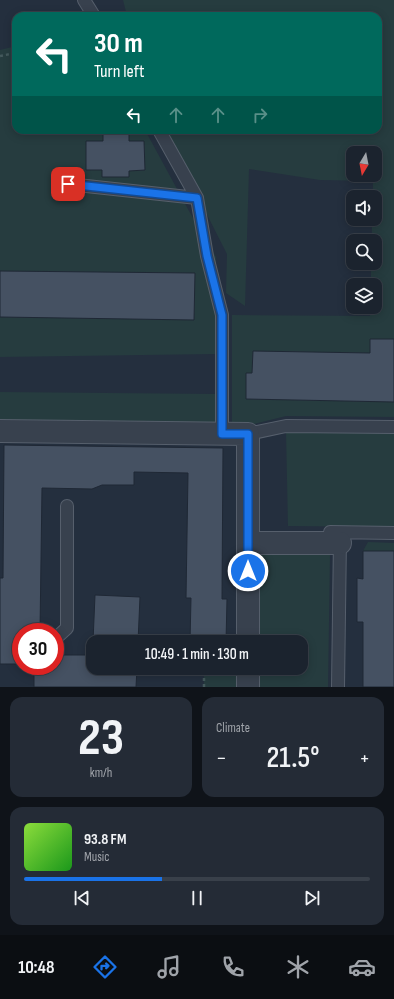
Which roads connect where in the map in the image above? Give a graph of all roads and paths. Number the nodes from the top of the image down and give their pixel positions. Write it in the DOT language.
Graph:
graph roads {
  1 [pos="84,0"];
  2 [pos="92,12"];
  3 [pos="12,53"];
  4 [pos="0,56"];
  5 [pos="161,134"];
  6 [pos="68,184"];
  7 [pos="197,198"];
  8 [pos="394,426"];
  9 [pos="0,431"];
  10 [pos="222,434"];
  11 [pos="248,434"];
  12 [pos="67,506"];
  13 [pos="394,533"];
  14 [pos="248,538"];
  15 [pos="340,538"];
  16 [pos="64,631"];
  17 [pos="248,635"];
  18 [pos="204,675"];
  19 [pos="248,675"];
  20 [pos="204,687"];
  21 [pos="248,687"];
  22 [pos="338,687"];
  1 -- 2 [label="lane"];
  3 -- 4 [label="path"];
  5 -- 7 [label="lane"];
  6 -- 7 [label="lane"];
  7 -- 10 [label="lane"];
  8 -- 11 [label="lane"];
  9 -- 10 [label="street"];
  10 -- 11 [label="street"];
  11 -- 14 [label="street"];
  12 -- 16 [label="lane"];
  13 -- 15 [label="lane"];
  14 -- 15 [label="street"];
  14 -- 17 [label="street"];
  15 -- 22 [label="lane"];
  18 -- 20 [label="path"];
  19 -- 21 [label="street"];
}
